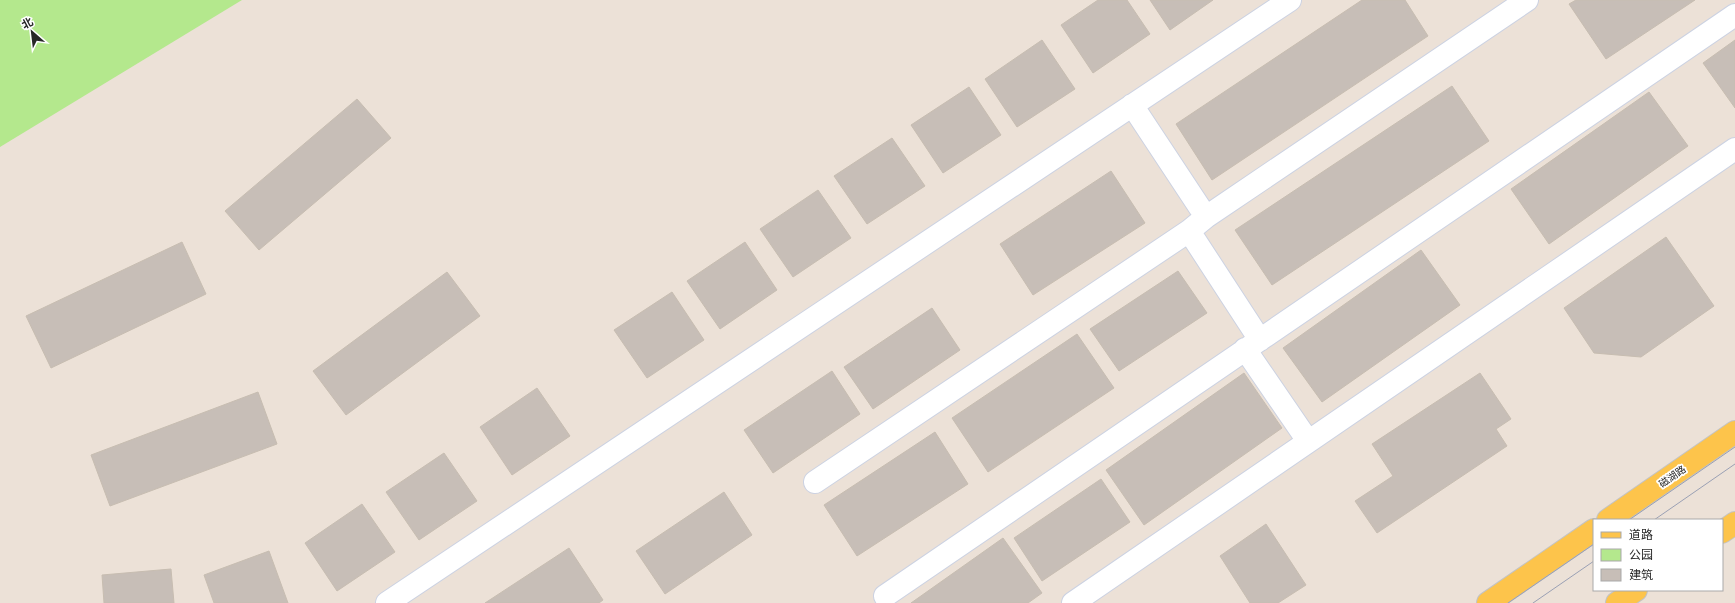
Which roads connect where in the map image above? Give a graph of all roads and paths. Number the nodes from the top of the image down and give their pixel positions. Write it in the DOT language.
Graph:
graph roads {
  1 [pos="1290,0"];
  2 [pos="1527,0"];
  3 [pos="1735,15"];
  4 [pos="1132,105"];
  5 [pos="1735,149"];
  6 [pos="1206,217"];
  7 [pos="1188,231"];
  8 [pos="1252,345"];
  9 [pos="1735,432"];
  10 [pos="1308,441"];
  11 [pos="815,482"];
  12 [pos="1609,519"];
  13 [pos="1735,523"];
  14 [pos="1593,531"];
  15 [pos="1723,531"];
  16 [pos="1635,591"];
  17 [pos="885,596"];
  18 [pos="387,603"];
  19 [pos="1073,603"];
  20 [pos="1488,603"];
  21 [pos="1617,603"];
  1 -- 4 [label="street"];
  2 -- 6 [label="street"];
  3 -- 8 [label="street"];
  4 -- 6 [label="street"];
  4 -- 18 [label="street"];
  5 -- 10 [label="street"];
  6 -- 7 [label="street"];
  7 -- 8 [label="street"];
  7 -- 11 [label="street"];
  8 -- 10 [label="street"];
  8 -- 17 [label="street"];
  9 -- 12 [label="main road, 磁湖路"];
  10 -- 19 [label="street"];
  13 -- 15 [label="main road"];
  14 -- 20 [label="main road"];
  16 -- 21 [label="main road"];
}
